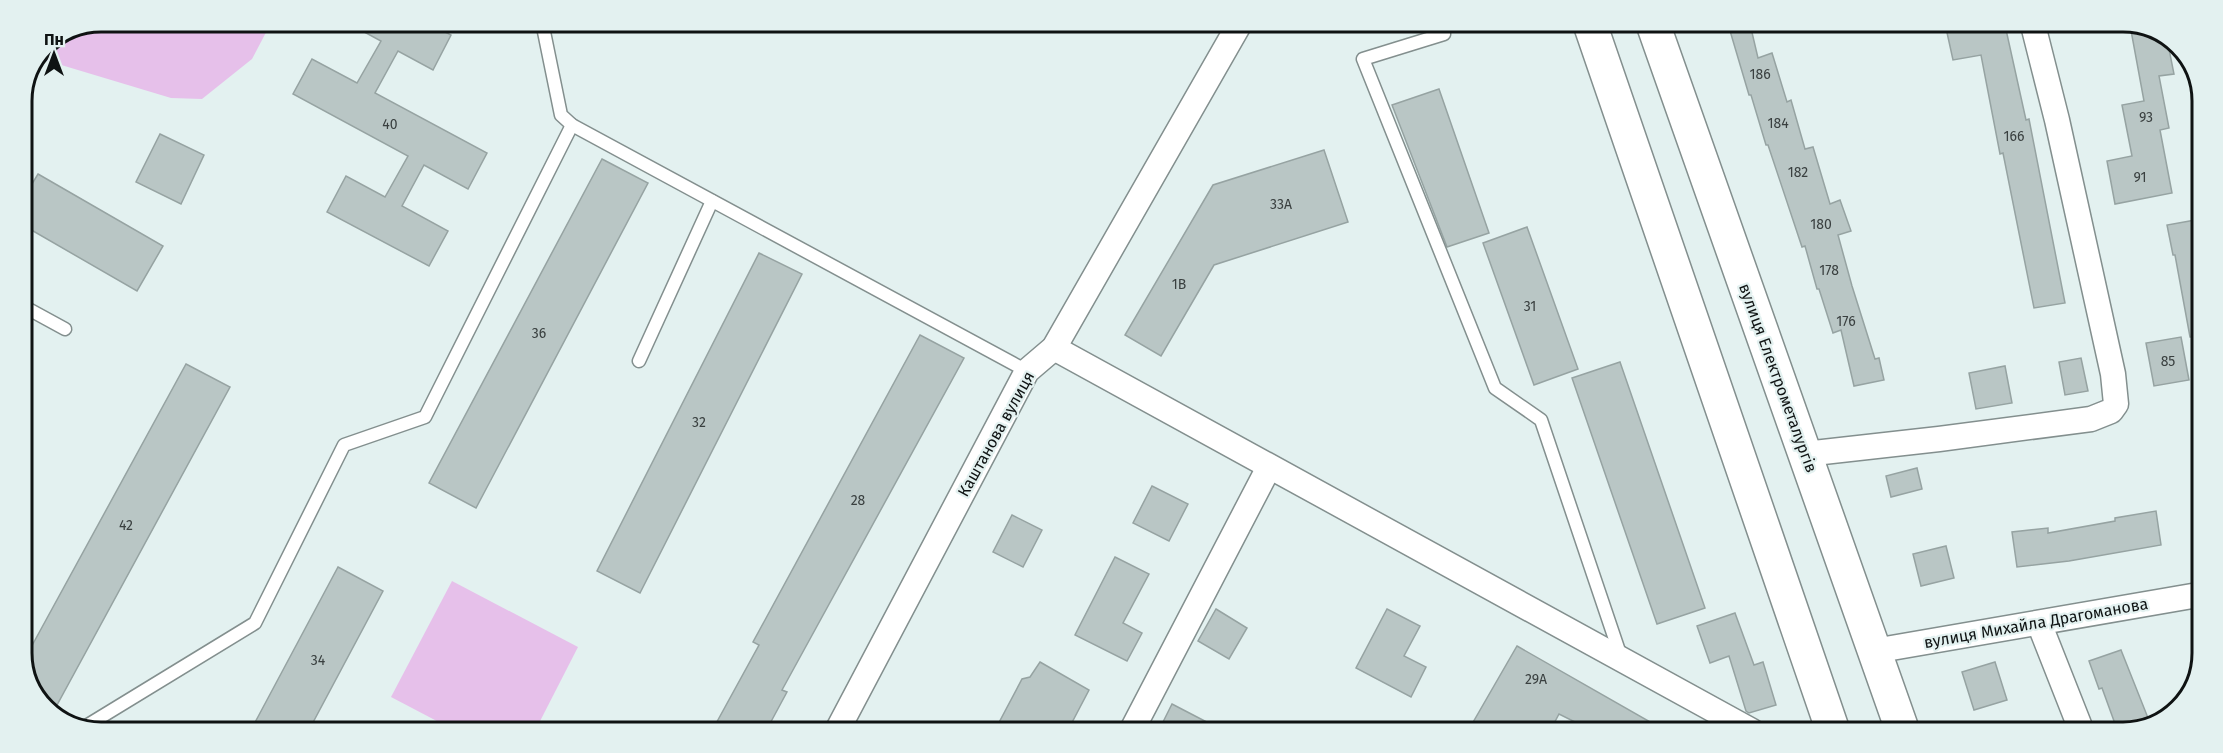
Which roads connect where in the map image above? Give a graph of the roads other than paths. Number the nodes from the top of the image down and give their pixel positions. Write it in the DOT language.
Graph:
graph roads {
  1 [pos="544,32"];
  2 [pos="1235,32"];
  3 [pos="1593,32"];
  4 [pos="1656,32"];
  5 [pos="2035,32"];
  6 [pos="1444,34"];
  7 [pos="572,125"];
  8 [pos="712,201"];
  9 [pos="32,311"];
  10 [pos="65,329"];
  11 [pos="1054,348"];
  12 [pos="639,361"];
  13 [pos="1027,371"];
  14 [pos="1805,454"];
  15 [pos="1269,466"];
  16 [pos="2192,597"];
  17 [pos="2039,623"];
  18 [pos="1874,651"];
  19 [pos="1623,661"];
  20 [pos="94,721"];
  21 [pos="842,722"];
  22 [pos="1136,722"];
  23 [pos="1735,722"];
  24 [pos="1830,722"];
  25 [pos="1899,722"];
  26 [pos="2078,722"];
  1 -- 7 [label="lane"];
  2 -- 11 [label="street, Каштанова вулиця"];
  3 -- 24 [label="main road"];
  4 -- 14 [label="main road, вулиця Електрометалургів"];
  5 -- 14 [label="street"];
  6 -- 19 [label="lane"];
  7 -- 8 [label="lane"];
  7 -- 20 [label="lane"];
  8 -- 12 [label="lane"];
  8 -- 13 [label="lane"];
  9 -- 10 [label="lane"];
  11 -- 13 [label="street, Каштанова вулиця"];
  11 -- 15 [label="street"];
  13 -- 21 [label="street, Каштанова вулиця"];
  14 -- 18 [label="main road, вулиця Електрометалургів"];
  15 -- 19 [label="street"];
  15 -- 22 [label="street"];
  16 -- 17 [label="street, вулиця Михайла Драгоманова"];
  17 -- 18 [label="street, вулиця Михайла Драгоманова"];
  17 -- 26 [label="street"];
  18 -- 25 [label="main road, вулиця Електрометалургів"];
  19 -- 23 [label="street"];
}
